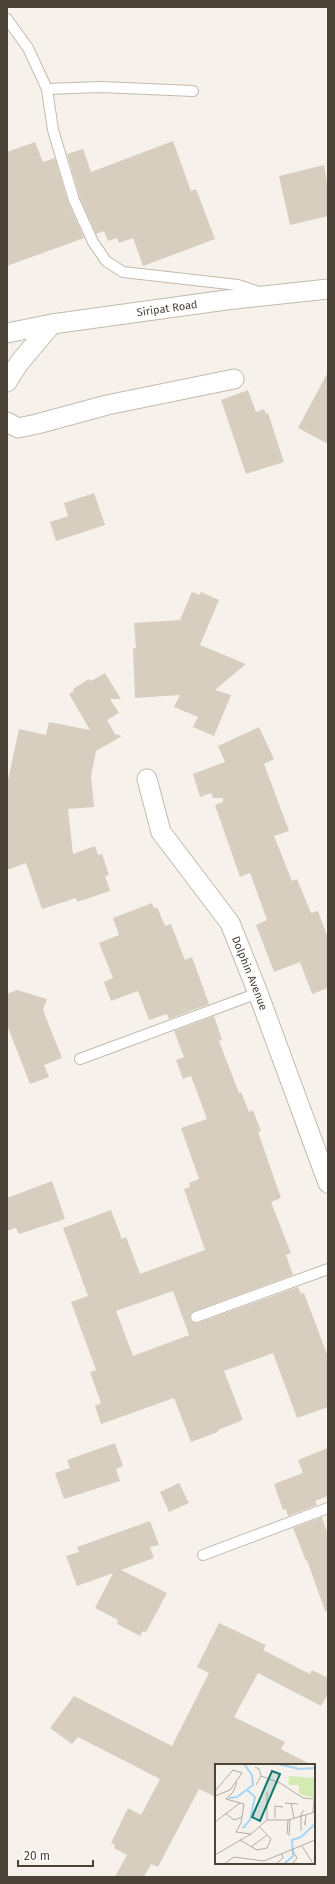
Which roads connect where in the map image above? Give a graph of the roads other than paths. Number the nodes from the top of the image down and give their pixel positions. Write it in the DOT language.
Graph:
graph roads {
  1 [pos="7,19"];
  2 [pos="47,89"];
  3 [pos="193,92"];
  4 [pos="328,289"];
  5 [pos="269,295"];
  6 [pos="52,324"];
  7 [pos="7,333"];
  8 [pos="234,379"];
  9 [pos="7,382"];
  10 [pos="7,422"];
  11 [pos="147,779"];
  12 [pos="258,993"];
  13 [pos="80,1059"];
  14 [pos="328,1182"];
  15 [pos="328,1269"];
  16 [pos="196,1317"];
  17 [pos="328,1508"];
  18 [pos="204,1555"];
  1 -- 2 [label="lane"];
  2 -- 3 [label="lane"];
  2 -- 5 [label="lane"];
  4 -- 5 [label="street, Siripat Road"];
  5 -- 6 [label="street, Siripat Road"];
  6 -- 7 [label="street, Siripat Road"];
  6 -- 9 [label="street"];
  8 -- 10 [label="street"];
  11 -- 12 [label="street, Dolphin Avenue"];
  12 -- 13 [label="lane"];
  12 -- 14 [label="street, Dolphin Avenue"];
  15 -- 16 [label="lane"];
  17 -- 18 [label="lane"];
}
